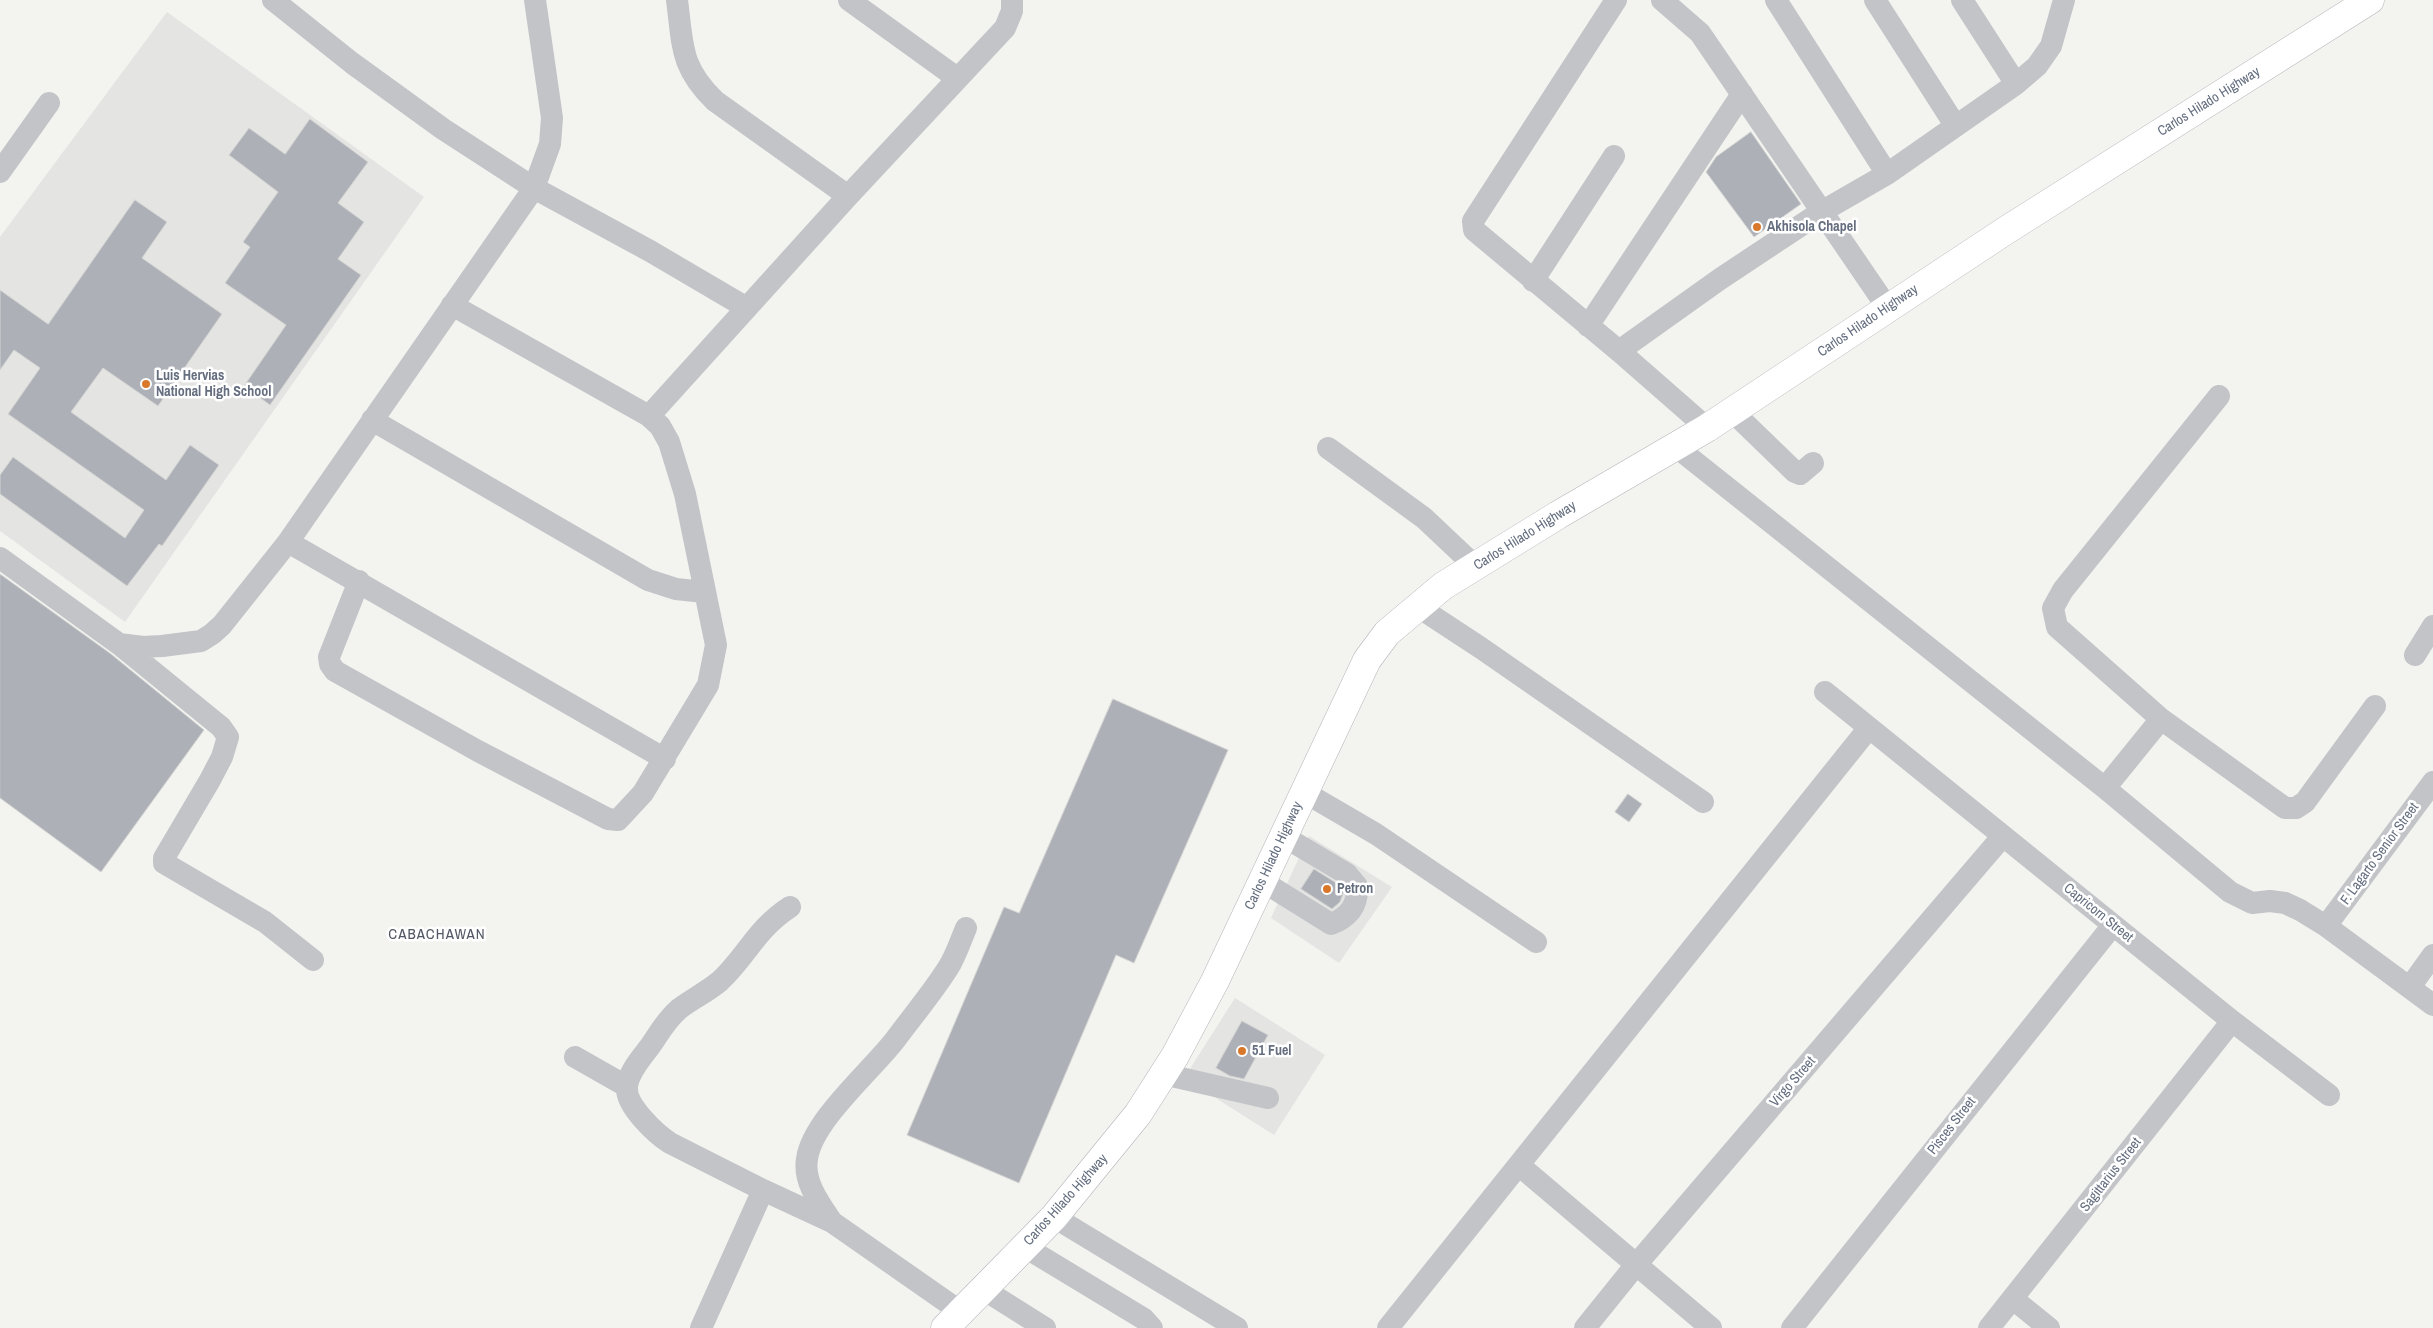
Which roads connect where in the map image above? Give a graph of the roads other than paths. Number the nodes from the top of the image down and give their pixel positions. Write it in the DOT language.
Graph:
graph roads {
  1 [pos="273,0"];
  2 [pos="535,0"];
  3 [pos="677,0"];
  4 [pos="849,0"];
  5 [pos="1012,0"];
  6 [pos="1616,0"];
  7 [pos="1662,0"];
  8 [pos="1776,0"];
  9 [pos="1875,0"];
  10 [pos="1962,0"];
  11 [pos="2064,0"];
  12 [pos="2370,0"];
  13 [pos="958,78"];
  14 [pos="2016,84"];
  15 [pos="1742,94"];
  16 [pos="49,103"];
  17 [pos="1955,125"];
  18 [pos="1614,156"];
  19 [pos="0,172"];
  20 [pos="1887,174"];
  21 [pos="534,188"];
  22 [pos="848,196"];
  23 [pos="1821,212"];
  24 [pos="1533,280"];
  25 [pos="452,305"];
  26 [pos="1887,307"];
  27 [pos="747,308"];
  28 [pos="1588,326"];
  29 [pos="1619,351"];
  30 [pos="2219,396"];
  31 [pos="1732,411"];
  32 [pos="649,416"];
  33 [pos="372,420"];
  34 [pos="1707,428"];
  35 [pos="1675,446"];
  36 [pos="1328,448"];
  37 [pos="1814,463"];
  38 [pos="288,542"];
  39 [pos="0,558"];
  40 [pos="1476,567"];
  41 [pos="359,581"];
  42 [pos="704,592"];
  43 [pos="1417,606"];
  44 [pos="2433,626"];
  45 [pos="119,644"];
  46 [pos="2415,655"];
  47 [pos="1825,692"];
  48 [pos="2375,706"];
  49 [pos="2161,719"];
  50 [pos="1868,729"];
  51 [pos="665,759"];
  52 [pos="2433,782"];
  53 [pos="2105,788"];
  54 [pos="1304,792"];
  55 [pos="1703,802"];
  56 [pos="1283,836"];
  57 [pos="2002,837"];
  58 [pos="1262,881"];
  59 [pos="790,907"];
  60 [pos="2113,925"];
  61 [pos="2326,926"];
  62 [pos="966,928"];
  63 [pos="1536,942"];
  64 [pos="2433,955"];
  65 [pos="313,960"];
  66 [pos="2410,987"];
  67 [pos="2433,1005"];
  68 [pos="2232,1021"];
  69 [pos="575,1057"];
  70 [pos="1163,1074"];
  71 [pos="626,1086"];
  72 [pos="2329,1095"];
  73 [pos="1268,1098"];
  74 [pos="1520,1166"];
  75 [pos="763,1190"];
  76 [pos="1054,1218"];
  77 [pos="832,1222"];
  78 [pos="1025,1247"];
  79 [pos="1635,1266"];
  80 [pos="983,1289"];
  81 [pos="2013,1299"];
  82 [pos="953,1320"];
  83 [pos="701,1328"];
  84 [pos="1045,1328"];
  85 [pos="1152,1328"];
  86 [pos="1237,1328"];
  87 [pos="1388,1328"];
  88 [pos="1585,1328"];
  89 [pos="1711,1328"];
  90 [pos="1792,1328"];
  91 [pos="1989,1328"];
  92 [pos="2049,1328"];
  1 -- 21 [label="street"];
  2 -- 21 [label="street"];
  3 -- 22 [label="street"];
  4 -- 13 [label="street"];
  5 -- 13 [label="street"];
  6 -- 24 [label="street"];
  7 -- 15 [label="street"];
  8 -- 20 [label="street"];
  9 -- 17 [label="street"];
  10 -- 14 [label="street"];
  11 -- 14 [label="street"];
  12 -- 26 [label="main road, Carlos Hilado Highway"];
  13 -- 22 [label="street"];
  14 -- 17 [label="street"];
  15 -- 23 [label="street"];
  15 -- 28 [label="street"];
  16 -- 19 [label="street"];
  17 -- 20 [label="street"];
  18 -- 24 [label="street"];
  20 -- 23 [label="street"];
  21 -- 25 [label="street"];
  21 -- 27 [label="street"];
  22 -- 27 [label="street"];
  23 -- 26 [label="street"];
  23 -- 29 [label="street"];
  24 -- 28 [label="street"];
  25 -- 32 [label="street"];
  25 -- 33 [label="street"];
  26 -- 31 [label="main road, Carlos Hilado Highway"];
  27 -- 32 [label="street"];
  28 -- 29 [label="street"];
  29 -- 34 [label="street"];
  30 -- 49 [label="street"];
  31 -- 34 [label="main road, Carlos Hilado Highway"];
  31 -- 37 [label="street"];
  32 -- 42 [label="street"];
  33 -- 38 [label="street"];
  33 -- 42 [label="street"];
  34 -- 35 [label="main road, Carlos Hilado Highway"];
  35 -- 40 [label="main road, Carlos Hilado Highway"];
  35 -- 53 [label="street"];
  36 -- 40 [label="street"];
  38 -- 41 [label="street"];
  38 -- 45 [label="street"];
  39 -- 45 [label="street"];
  40 -- 43 [label="main road, Carlos Hilado Highway"];
  41 -- 51 [label="street"];
  41 -- 51 [label="street"];
  42 -- 51 [label="street"];
  43 -- 54 [label="main road, Carlos Hilado Highway"];
  43 -- 55 [label="street"];
  44 -- 46 [label="street"];
  45 -- 65 [label="street"];
  47 -- 50 [label="street, Capricorn Street"];
  48 -- 49 [label="street"];
  49 -- 53 [label="street"];
  50 -- 57 [label="street, Capricorn Street"];
  50 -- 74 [label="street"];
  52 -- 61 [label="street, F. Lagarto Senior Street"];
  53 -- 61 [label="street"];
  54 -- 56 [label="main road, Carlos Hilado Highway"];
  54 -- 63 [label="street"];
  56 -- 58 [label="main road, Carlos Hilado Highway"];
  56 -- 58 [label="street"];
  57 -- 60 [label="street, Capricorn Street"];
  57 -- 79 [label="street, Virgo Street"];
  58 -- 70 [label="main road, Carlos Hilado Highway"];
  59 -- 71 [label="street"];
  60 -- 68 [label="street, Capricorn Street"];
  60 -- 90 [label="street, Pisces Street"];
  61 -- 66 [label="street"];
  62 -- 77 [label="street"];
  64 -- 66 [label="street"];
  66 -- 67 [label="street"];
  68 -- 72 [label="street, Capricorn Street"];
  68 -- 81 [label="street, Sagittarius Street"];
  69 -- 71 [label="street"];
  70 -- 73 [label="street"];
  70 -- 76 [label="main road, Carlos Hilado Highway"];
  71 -- 75 [label="street"];
  74 -- 79 [label="street"];
  74 -- 87 [label="street"];
  75 -- 77 [label="street"];
  75 -- 83 [label="street"];
  76 -- 78 [label="main road, Carlos Hilado Highway"];
  76 -- 86 [label="street"];
  77 -- 82 [label="street"];
  78 -- 80 [label="main road, Carlos Hilado Highway"];
  78 -- 85 [label="street"];
  79 -- 88 [label="street, Virgo Street"];
  79 -- 89 [label="street"];
  80 -- 82 [label="main road, Carlos Hilado Highway"];
  80 -- 84 [label="street"];
  81 -- 91 [label="street, Sagittarius Street"];
  81 -- 92 [label="street"];
}
